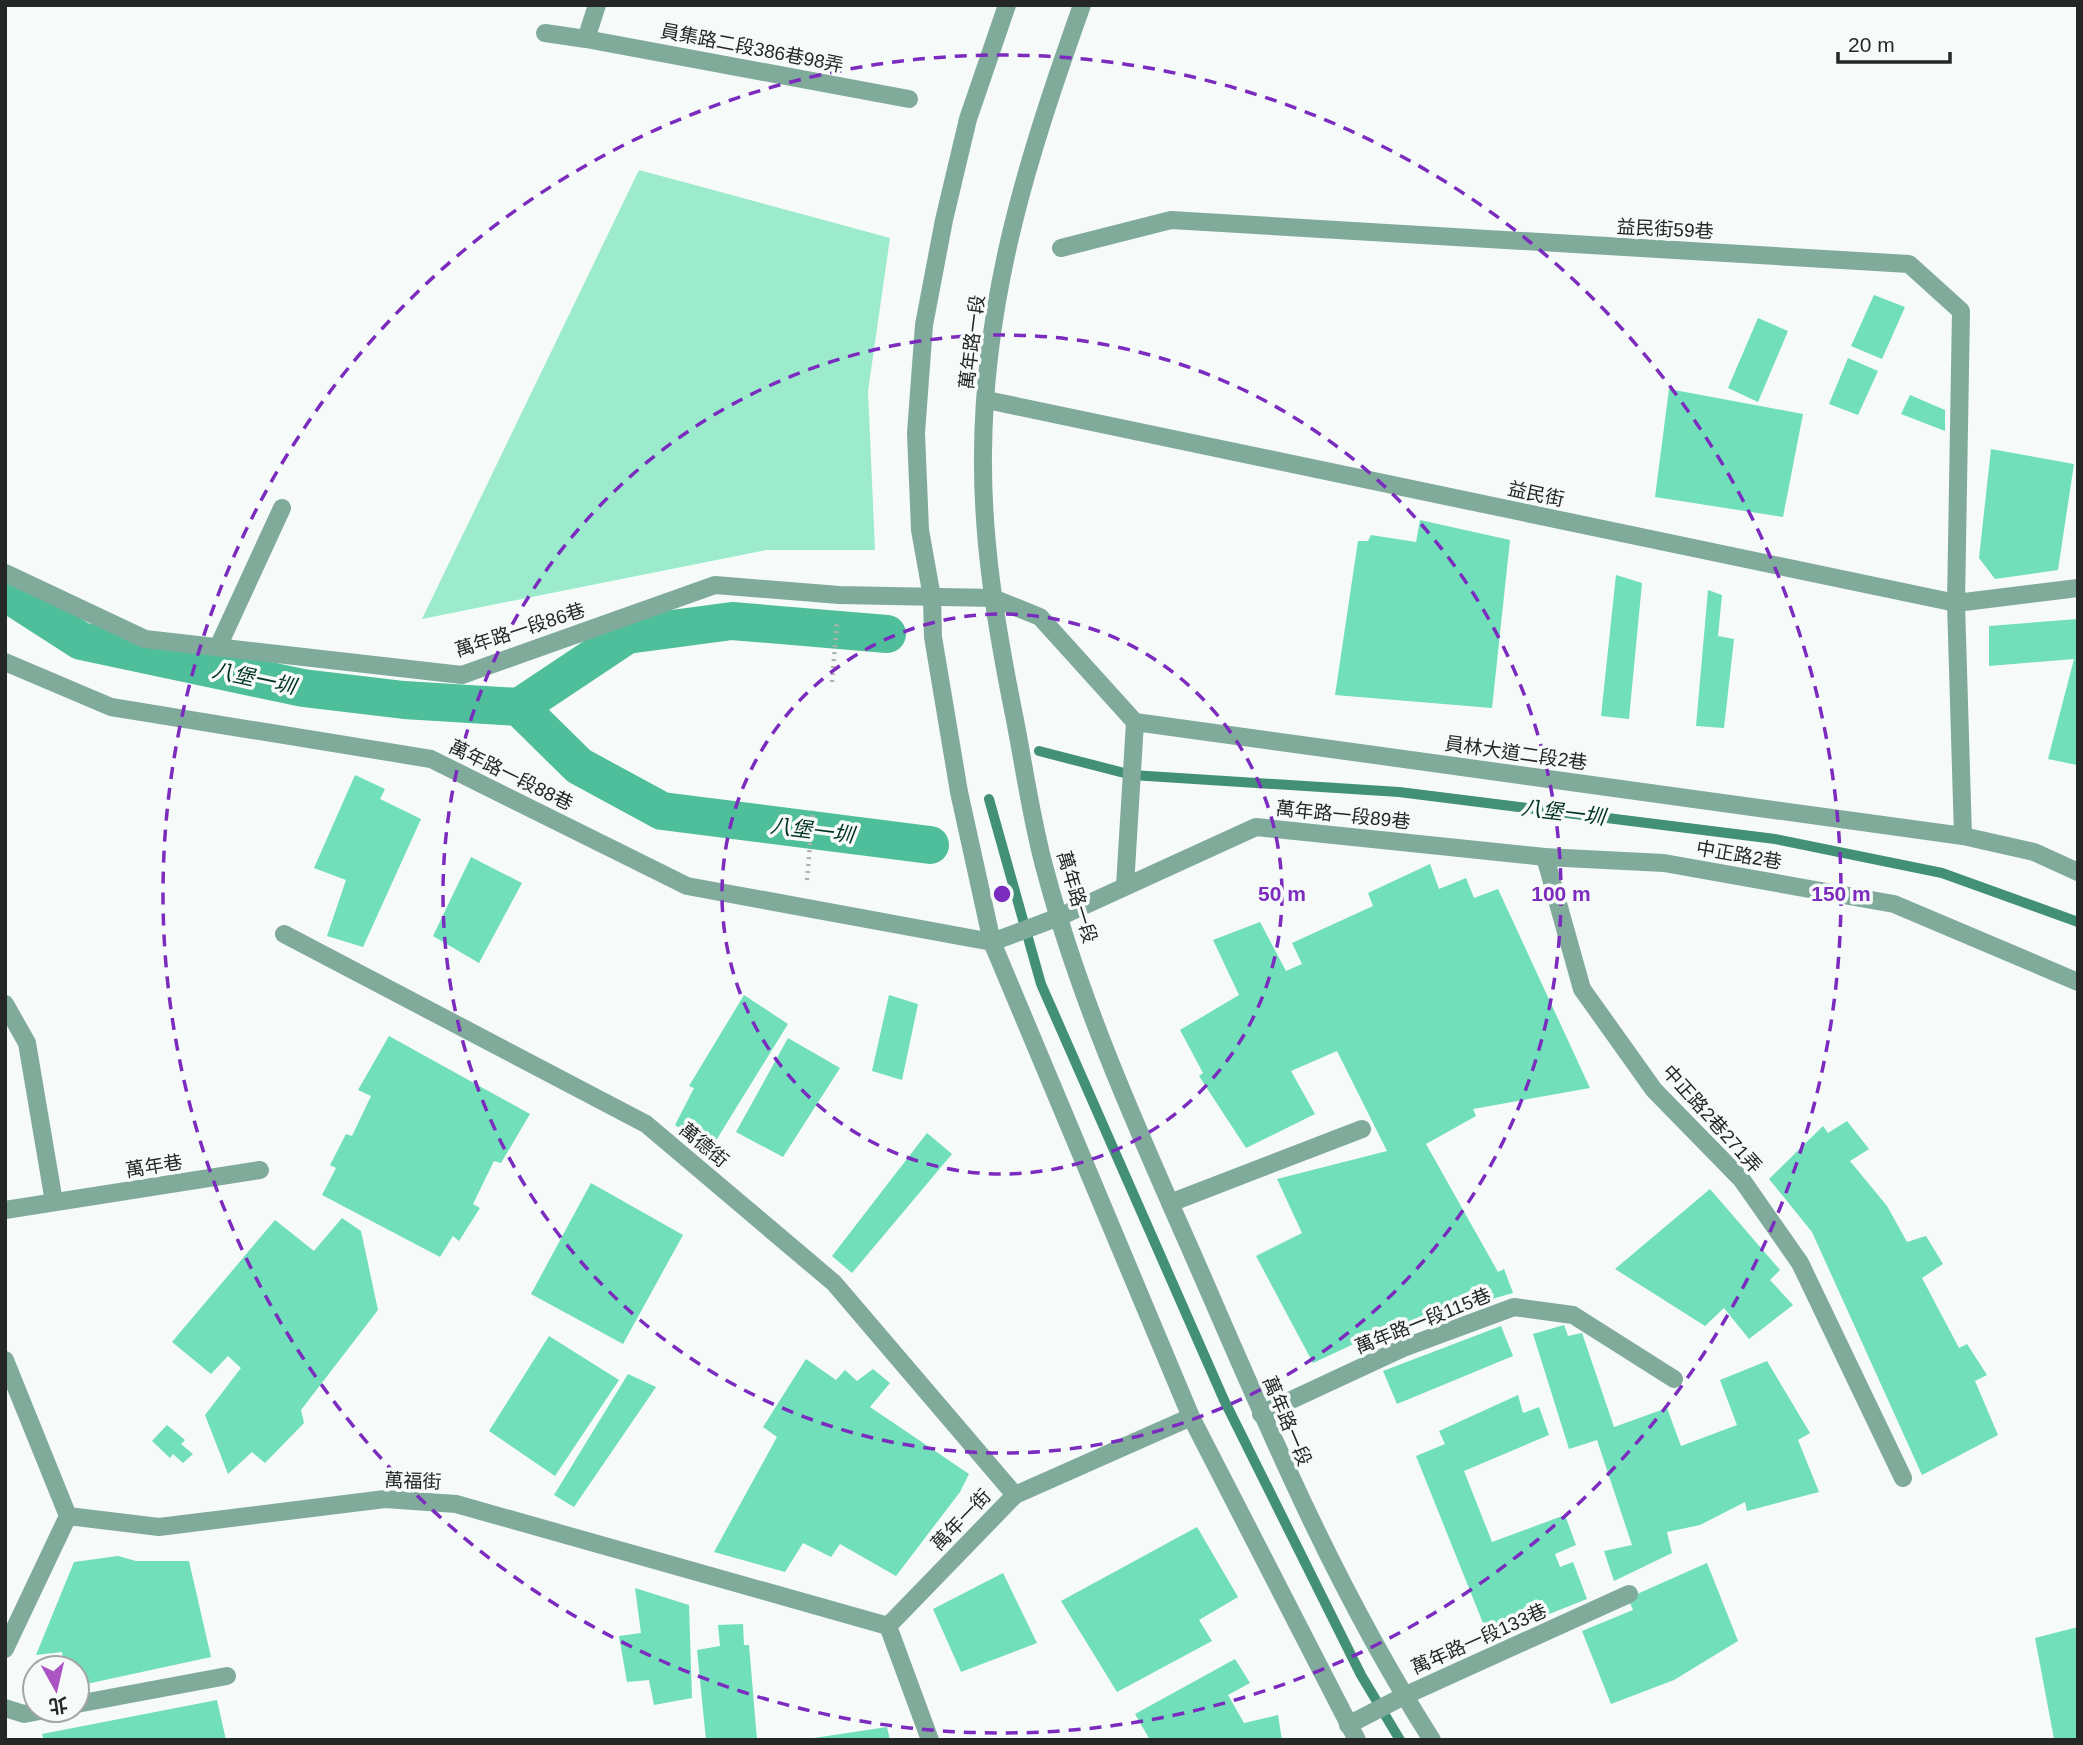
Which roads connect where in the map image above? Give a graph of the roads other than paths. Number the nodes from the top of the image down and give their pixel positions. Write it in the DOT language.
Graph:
graph roads {
  1 [pos="597,5"];
  2 [pos="1007,5"];
  3 [pos="1082,5"];
  4 [pos="545,33"];
  5 [pos="586,39"];
  6 [pos="909,99"];
  7 [pos="1061,248"];
  8 [pos="987,400"];
  9 [pos="282,508"];
  10 [pos="5,573"];
  11 [pos="2078,588"];
  12 [pos="932,597"];
  13 [pos="993,598"];
  14 [pos="1956,603"];
  15 [pos="218,647"];
  16 [pos="5,662"];
  17 [pos="1135,722"];
  18 [pos="1962,836"];
  19 [pos="1545,857"];
  20 [pos="2078,872"];
  21 [pos="1125,886"];
  22 [pos="1059,917"];
  23 [pos="284,934"];
  24 [pos="992,942"];
  25 [pos="2078,982"];
  26 [pos="5,1003"];
  27 [pos="1362,1129"];
  28 [pos="260,1170"];
  29 [pos="54,1202"];
  30 [pos="1170,1203"];
  31 [pos="5,1210"];
  32 [pos="5,1360"];
  33 [pos="1674,1380"];
  34 [pos="1261,1414"];
  35 [pos="1191,1417"];
  36 [pos="1903,1478"];
  37 [pos="1015,1494"];
  38 [pos="68,1516"];
  39 [pos="1629,1594"];
  40 [pos="888,1626"];
  41 [pos="5,1649"];
  42 [pos="227,1676"];
  43 [pos="1404,1696"];
  44 [pos="91,1701"];
  45 [pos="1353,1732"];
  46 [pos="930,1740"];
  47 [pos="1432,1740"];
  1 -- 5 [label="street"];
  2 -- 12 [label="street"];
  3 -- 8 [label="street, 萬年路一段"];
  4 -- 5 [label="street, 員集路二段386巷98弄"];
  5 -- 6 [label="street, 員集路二段386巷98弄"];
  7 -- 14 [label="street, 益民街59巷"];
  8 -- 13 [label="street, 萬年路一段"];
  8 -- 14 [label="street, 益民街"];
  9 -- 15 [label="street"];
  10 -- 15 [label="street, 萬年路一段86巷"];
  11 -- 14 [label="street, 益民街"];
  12 -- 13 [label="street, 萬年路一段86巷"];
  12 -- 15 [label="street, 萬年路一段86巷"];
  12 -- 24 [label="street"];
  13 -- 17 [label="street"];
  13 -- 22 [label="street, 萬年路一段"];
  14 -- 18 [label="street, 益民街59巷"];
  16 -- 24 [label="street, 萬年路一段88巷"];
  17 -- 18 [label="street, 員林大道二段2巷"];
  17 -- 21 [label="street"];
  18 -- 20 [label="street, 員林大道二段2巷"];
  19 -- 21 [label="street, 萬年路一段89巷"];
  19 -- 25 [label="street, 中正路2巷"];
  19 -- 36 [label="street, 中正路2巷271弄"];
  21 -- 22 [label="street, 萬年路一段89巷"];
  22 -- 24 [label="street, 萬年路一段89巷"];
  22 -- 30 [label="street, 萬年路一段"];
  23 -- 37 [label="street, 萬德街"];
  24 -- 35 [label="street"];
  26 -- 29 [label="street"];
  27 -- 30 [label="street"];
  28 -- 29 [label="street, 萬年巷"];
  29 -- 31 [label="street, 萬年巷"];
  30 -- 34 [label="street, 萬年路一段"];
  32 -- 38 [label="street"];
  33 -- 34 [label="street, 萬年路一段115巷"];
  34 -- 43 [label="street, 萬年路一段"];
  35 -- 37 [label="street, 萬年一街"];
  35 -- 45 [label="street"];
  37 -- 40 [label="street, 萬年一街"];
  38 -- 40 [label="street, 萬福街"];
  38 -- 41 [label="street"];
  39 -- 43 [label="street, 萬年路一段133巷"];
  40 -- 46 [label="street"];
  42 -- 44 [label="street"];
  43 -- 45 [label="street, 萬年路一段133巷"];
  43 -- 47 [label="street, 萬年路一段"];
}
